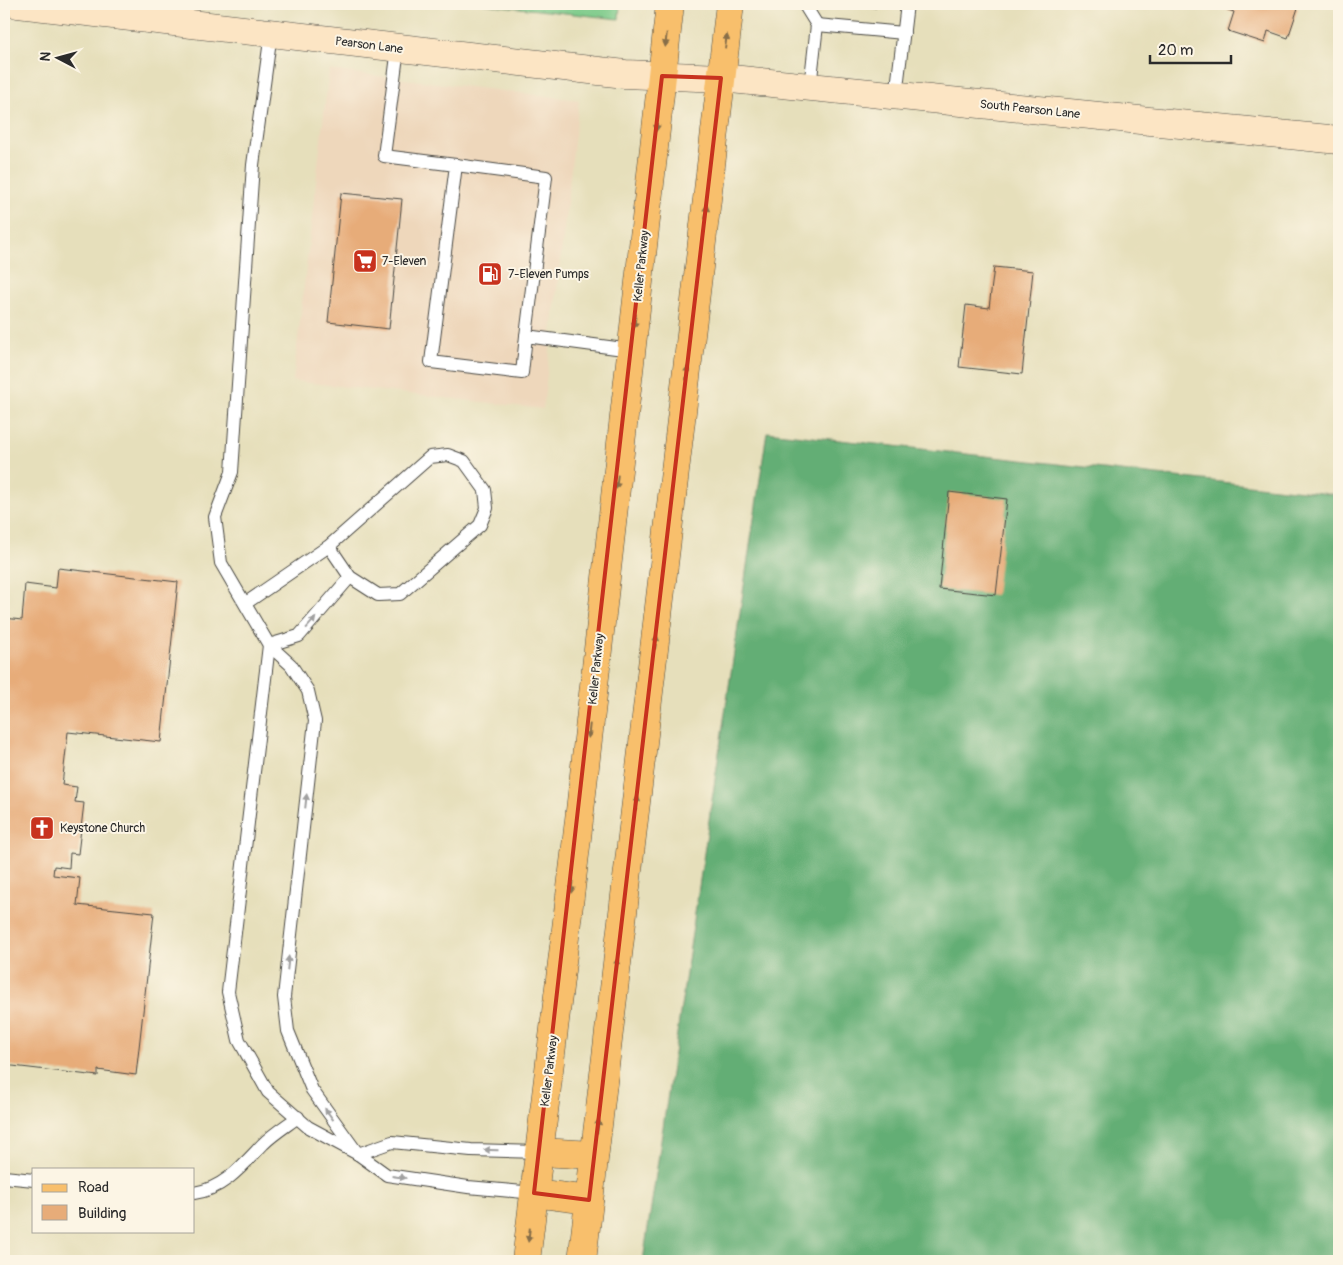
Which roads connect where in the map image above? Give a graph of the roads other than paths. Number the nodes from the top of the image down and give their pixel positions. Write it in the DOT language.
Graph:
graph roads {
  1 [pos="18,4"];
  2 [pos="670,4"];
  3 [pos="730,4"];
  4 [pos="804,4"];
  5 [pos="907,4"];
  6 [pos="817,25"];
  7 [pos="271,33"];
  8 [pos="904,33"];
  9 [pos="398,48"];
  10 [pos="662,76"];
  11 [pos="722,78"];
  12 [pos="810,87"];
  13 [pos="896,96"];
  14 [pos="1339,140"];
  15 [pos="456,165"];
  16 [pos="526,336"];
  17 [pos="631,350"];
  18 [pos="329,546"];
  19 [pos="350,577"];
  20 [pos="246,602"];
  21 [pos="269,645"];
  22 [pos="298,1118"];
  23 [pos="540,1152"];
  24 [pos="358,1154"];
  25 [pos="594,1155"];
  26 [pos="4,1177"];
  27 [pos="32,1180"];
  28 [pos="195,1193"];
  29 [pos="534,1193"];
  30 [pos="588,1200"];
  31 [pos="526,1261"];
  32 [pos="582,1261"];
  1 -- 7 [label="street, Pearson Lane"];
  2 -- 10 [label="main road, Keller Parkway, one-way"];
  11 -- 3 [label="main road, one-way"];
  4 -- 6 [label="lane"];
  5 -- 8 [label="lane"];
  6 -- 8 [label="lane"];
  6 -- 12 [label="lane"];
  7 -- 9 [label="street, Pearson Lane"];
  7 -- 20 [label="lane"];
  8 -- 13 [label="lane"];
  9 -- 10 [label="street, Pearson Lane"];
  9 -- 15 [label="lane"];
  10 -- 11 [label="street, Pearson Lane"];
  10 -- 17 [label="main road, Keller Parkway, one-way"];
  11 -- 12 [label="street, South Pearson Lane"];
  25 -- 11 [label="main road, one-way"];
  12 -- 13 [label="street, South Pearson Lane"];
  13 -- 14 [label="street, South Pearson Lane"];
  15 -- 16 [label="lane"];
  15 -- 16 [label="lane"];
  16 -- 17 [label="lane"];
  17 -- 23 [label="main road, Keller Parkway, one-way"];
  18 -- 19 [label="lane"];
  18 -- 19 [label="lane"];
  18 -- 20 [label="lane"];
  21 -- 19 [label="lane, one-way"];
  20 -- 21 [label="lane"];
  21 -- 22 [label="lane"];
  24 -- 21 [label="lane, one-way"];
  22 -- 24 [label="lane"];
  22 -- 28 [label="lane"];
  23 -- 24 [label="lane, one-way"];
  23 -- 25 [label="main road"];
  23 -- 29 [label="main road, Keller Parkway"];
  24 -- 29 [label="lane, one-way"];
  25 -- 30 [label="main road"];
  26 -- 27 [label="lane"];
  29 -- 30 [label="main road"];
  29 -- 31 [label="main road, Keller Parkway, one-way"];
  30 -- 32 [label="main road"];
}
